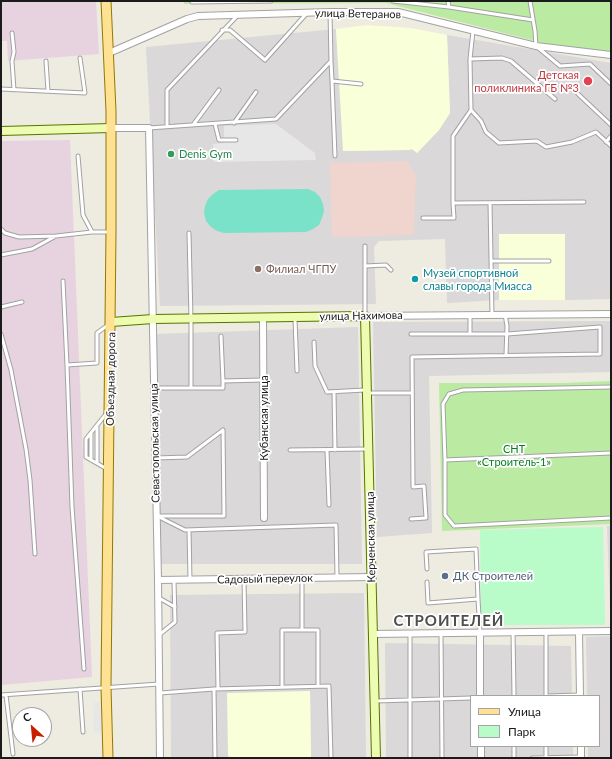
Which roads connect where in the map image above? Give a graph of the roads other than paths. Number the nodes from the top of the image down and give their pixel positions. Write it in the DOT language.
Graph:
graph roads {
  1 [pos="106,1"];
  2 [pos="192,1"];
  3 [pos="271,1"];
  4 [pos="393,1"];
  5 [pos="448,1"];
  6 [pos="530,1"];
  7 [pos="398,2"];
  8 [pos="449,7"];
  9 [pos="330,12"];
  10 [pos="308,13"];
  11 [pos="238,14"];
  12 [pos="533,20"];
  13 [pos="222,30"];
  14 [pos="473,31"];
  15 [pos="12,33"];
  16 [pos="536,46"];
  17 [pos="109,53"];
  18 [pos="611,56"];
  19 [pos="80,58"];
  20 [pos="470,59"];
  21 [pos="46,61"];
  22 [pos="331,61"];
  23 [pos="332,81"];
  24 [pos="361,84"];
  25 [pos="611,84"];
  26 [pos="1,89"];
  27 [pos="14,90"];
  28 [pos="219,90"];
  29 [pos="48,92"];
  30 [pos="256,92"];
  31 [pos="578,94"];
  32 [pos="555,99"];
  33 [pos="471,110"];
  34 [pos="234,123"];
  35 [pos="215,124"];
  36 [pos="193,125"];
  37 [pos="611,125"];
  38 [pos="167,126"];
  39 [pos="110,128"];
  40 [pos="149,128"];
  41 [pos="1,131"];
  42 [pos="611,136"];
  43 [pos="236,140"];
  44 [pos="606,142"];
  45 [pos="611,146"];
  46 [pos="78,156"];
  47 [pos="334,156"];
  48 [pos="584,202"];
  49 [pos="453,203"];
  50 [pos="490,203"];
  51 [pos="424,218"];
  52 [pos="1,229"];
  53 [pos="92,232"];
  54 [pos="112,232"];
  55 [pos="189,233"];
  56 [pos="56,236"];
  57 [pos="365,246"];
  58 [pos="1,255"];
  59 [pos="491,261"];
  60 [pos="549,261"];
  61 [pos="364,266"];
  62 [pos="391,270"];
  63 [pos="63,281"];
  64 [pos="22,302"];
  65 [pos="1,307"];
  66 [pos="505,314"];
  67 [pos="611,314"];
  68 [pos="470,315"];
  69 [pos="492,315"];
  70 [pos="365,316"];
  71 [pos="295,317"];
  72 [pos="263,318"];
  73 [pos="153,319"];
  74 [pos="191,319"];
  75 [pos="111,322"];
  76 [pos="1,334"];
  77 [pos="411,334"];
  78 [pos="470,334"];
  79 [pos="507,334"];
  80 [pos="221,336"];
  81 [pos="314,342"];
  82 [pos="506,355"];
  83 [pos="67,365"];
  84 [pos="296,371"];
  85 [pos="264,380"];
  86 [pos="223,381"];
  87 [pos="611,387"];
  88 [pos="154,388"];
  89 [pos="191,388"];
  90 [pos="334,392"];
  91 [pos="367,392"];
  92 [pos="412,393"];
  93 [pos="110,408"];
  94 [pos="97,427"];
  95 [pos="368,449"];
  96 [pos="290,450"];
  97 [pos="327,450"];
  98 [pos="335,450"];
  99 [pos="611,453"];
  100 [pos="156,458"];
  101 [pos="444,460"];
  102 [pos="97,463"];
  103 [pos="109,470"];
  104 [pos="329,506"];
  105 [pos="157,516"];
  106 [pos="264,518"];
  107 [pos="611,518"];
  108 [pos="411,519"];
  109 [pos="189,530"];
  110 [pos="35,554"];
  111 [pos="427,569"];
  112 [pos="337,577"];
  113 [pos="372,577"];
  114 [pos="302,578"];
  115 [pos="244,579"];
  116 [pos="158,580"];
  117 [pos="174,580"];
  118 [pos="190,580"];
  119 [pos="427,582"];
  120 [pos="158,597"];
  121 [pos="478,599"];
  122 [pos="175,607"];
  123 [pos="302,630"];
  124 [pos="611,631"];
  125 [pos="513,632"];
  126 [pos="546,632"];
  127 [pos="579,632"];
  128 [pos="441,633"];
  129 [pos="480,633"];
  130 [pos="373,634"];
  131 [pos="410,634"];
  132 [pos="159,635"];
  133 [pos="84,669"];
  134 [pos="159,684"];
  135 [pos="318,686"];
  136 [pos="106,687"];
  137 [pos="282,687"];
  138 [pos="80,689"];
  139 [pos="216,689"];
  140 [pos="159,693"];
  141 [pos="1,695"];
  142 [pos="6,695"];
  143 [pos="480,695"];
  144 [pos="514,695"];
  145 [pos="547,695"];
  146 [pos="580,695"];
  147 [pos="470,698"];
  148 [pos="442,699"];
  149 [pos="410,700"];
  150 [pos="374,701"];
  151 [pos="83,732"];
  152 [pos="480,747"];
  153 [pos="514,747"];
  154 [pos="546,747"];
  155 [pos="581,747"];
  156 [pos="13,754"];
  157 [pos="108,758"];
  158 [pos="160,758"];
  159 [pos="215,758"];
  160 [pos="331,758"];
  161 [pos="376,758"];
  162 [pos="410,758"];
  163 [pos="442,758"];
  164 [pos="481,758"];
  165 [pos="514,758"];
  166 [pos="532,758"];
  167 [pos="546,758"];
  168 [pos="580,758"];
  1 -- 17 [label="main road, Объездная дорога"];
  2 -- 3 [label="lane"];
  4 -- 7 [label="lane"];
  5 -- 8 [label="lane"];
  6 -- 12 [label="lane"];
  7 -- 8 [label="lane"];
  8 -- 12 [label="lane"];
  9 -- 10 [label="street, улица Ветеранов"];
  9 -- 14 [label="street, улица Ветеранов"];
  9 -- 22 [label="lane"];
  10 -- 11 [label="street, улица Ветеранов"];
  10 -- 13 [label="lane"];
  11 -- 13 [label="lane"];
  11 -- 17 [label="street, улица Ветеранов"];
  12 -- 16 [label="lane"];
  13 -- 38 [label="lane"];
  14 -- 16 [label="street, улица Ветеранов"];
  14 -- 20 [label="lane"];
  15 -- 27 [label="lane"];
  16 -- 18 [label="street, улица Ветеранов"];
  16 -- 25 [label="lane"];
  17 -- 39 [label="main road, Объездная дорога"];
  19 -- 29 [label="lane"];
  20 -- 32 [label="lane"];
  20 -- 33 [label="lane"];
  21 -- 29 [label="lane"];
  22 -- 23 [label="lane"];
  22 -- 34 [label="lane"];
  23 -- 24 [label="lane"];
  23 -- 47 [label="lane"];
  26 -- 27 [label="lane"];
  27 -- 29 [label="lane"];
  28 -- 36 [label="lane"];
  30 -- 34 [label="lane"];
  31 -- 37 [label="lane"];
  33 -- 44 [label="lane"];
  33 -- 49 [label="lane"];
  34 -- 35 [label="lane"];
  35 -- 36 [label="lane"];
  35 -- 43 [label="lane"];
  36 -- 38 [label="lane"];
  38 -- 40 [label="lane"];
  39 -- 40 [label="street"];
  39 -- 41 [label="street"];
  39 -- 54 [label="main road, Объездная дорога"];
  40 -- 73 [label="street, Севастопольская улица"];
  42 -- 44 [label="lane"];
  44 -- 45 [label="lane"];
  46 -- 53 [label="lane"];
  48 -- 50 [label="lane"];
  49 -- 50 [label="lane"];
  49 -- 51 [label="lane"];
  50 -- 59 [label="lane"];
  52 -- 56 [label="lane"];
  53 -- 54 [label="lane"];
  53 -- 56 [label="lane"];
  54 -- 75 [label="main road, Объездная дорога"];
  55 -- 74 [label="lane"];
  56 -- 58 [label="lane"];
  57 -- 61 [label="lane"];
  59 -- 60 [label="lane"];
  59 -- 69 [label="lane"];
  61 -- 62 [label="lane"];
  61 -- 70 [label="lane"];
  63 -- 83 [label="lane"];
  64 -- 65 [label="lane"];
  66 -- 67 [label="street, улица Нахимова"];
  66 -- 69 [label="street, улица Нахимова"];
  66 -- 79 [label="lane"];
  68 -- 69 [label="street, улица Нахимова"];
  68 -- 70 [label="street, улица Нахимова"];
  68 -- 78 [label="lane"];
  70 -- 71 [label="street, улица Нахимова"];
  70 -- 91 [label="street, Керченская улица"];
  71 -- 72 [label="street, улица Нахимова"];
  71 -- 84 [label="lane"];
  72 -- 74 [label="street, улица Нахимова"];
  72 -- 85 [label="street, Кубанская улица"];
  73 -- 74 [label="street, улица Нахимова"];
  73 -- 75 [label="street, улица Нахимова"];
  73 -- 88 [label="street, Севастопольская улица"];
  74 -- 89 [label="lane"];
  75 -- 83 [label="lane"];
  75 -- 93 [label="main road, Объездная дорога"];
  76 -- 110 [label="lane"];
  77 -- 78 [label="lane"];
  78 -- 79 [label="lane"];
  79 -- 82 [label="lane"];
  79 -- 82 [label="lane"];
  80 -- 86 [label="lane"];
  81 -- 90 [label="lane"];
  82 -- 92 [label="lane"];
  83 -- 133 [label="lane"];
  85 -- 86 [label="lane"];
  85 -- 106 [label="street, Кубанская улица"];
  86 -- 89 [label="lane"];
  87 -- 101 [label="lane"];
  88 -- 89 [label="lane"];
  88 -- 100 [label="street, Севастопольская улица"];
  90 -- 91 [label="lane"];
  90 -- 98 [label="lane"];
  91 -- 92 [label="lane"];
  91 -- 95 [label="street, Керченская улица"];
  92 -- 108 [label="lane"];
  93 -- 94 [label="lane"];
  93 -- 103 [label="main road, Объездная дорога"];
  94 -- 102 [label="lane"];
  94 -- 102 [label="lane"];
  95 -- 98 [label="lane"];
  95 -- 113 [label="street, Керченская улица"];
  96 -- 97 [label="lane"];
  97 -- 98 [label="lane"];
  97 -- 104 [label="lane"];
  99 -- 101 [label="lane"];
  100 -- 105 [label="street, Севастопольская улица"];
  100 -- 105 [label="lane"];
  101 -- 107 [label="lane"];
  102 -- 103 [label="lane"];
  103 -- 136 [label="main road, Объездная дорога"];
  105 -- 109 [label="lane"];
  105 -- 116 [label="street, Севастопольская улица"];
  109 -- 112 [label="lane"];
  109 -- 118 [label="lane"];
  111 -- 121 [label="lane"];
  112 -- 113 [label="street, Садовый переулок"];
  112 -- 114 [label="street, Садовый переулок"];
  113 -- 130 [label="street, Керченская улица"];
  114 -- 115 [label="street, Садовый переулок"];
  114 -- 123 [label="lane"];
  115 -- 118 [label="street, Садовый переулок"];
  115 -- 139 [label="lane"];
  116 -- 117 [label="street, Садовый переулок"];
  116 -- 120 [label="street, Севастопольская улица"];
  117 -- 118 [label="street, Садовый переулок"];
  117 -- 122 [label="lane"];
  119 -- 121 [label="lane"];
  120 -- 122 [label="lane"];
  120 -- 132 [label="street, Севастопольская улица"];
  121 -- 129 [label="lane"];
  122 -- 132 [label="lane"];
  123 -- 135 [label="lane"];
  123 -- 137 [label="lane"];
  124 -- 127 [label="street"];
  125 -- 126 [label="street"];
  125 -- 129 [label="street"];
  125 -- 144 [label="lane"];
  126 -- 127 [label="street"];
  126 -- 145 [label="lane"];
  127 -- 146 [label="street"];
  128 -- 129 [label="street"];
  128 -- 131 [label="street"];
  128 -- 148 [label="lane"];
  129 -- 143 [label="street"];
  130 -- 131 [label="street"];
  130 -- 150 [label="street, Керченская улица"];
  131 -- 149 [label="lane"];
  132 -- 134 [label="street, Севастопольская улица"];
  134 -- 136 [label="lane"];
  134 -- 140 [label="street, Севастопольская улица"];
  135 -- 137 [label="lane"];
  135 -- 160 [label="lane"];
  136 -- 138 [label="lane"];
  136 -- 157 [label="main road, Объездная дорога"];
  137 -- 139 [label="lane"];
  138 -- 142 [label="lane"];
  138 -- 151 [label="lane"];
  139 -- 140 [label="lane"];
  139 -- 159 [label="lane"];
  140 -- 158 [label="street, Севастопольская улица"];
  141 -- 142 [label="lane"];
  142 -- 156 [label="lane"];
  147 -- 148 [label="lane"];
  148 -- 149 [label="lane"];
  148 -- 163 [label="lane"];
  149 -- 150 [label="lane"];
  149 -- 162 [label="lane"];
  150 -- 161 [label="street, Керченская улица"];
  152 -- 164 [label="street"];
  153 -- 165 [label="lane"];
  154 -- 167 [label="lane"];
  155 -- 168 [label="street"];
  166 -- 167 [label="lane"];
  167 -- 168 [label="lane"];
}
